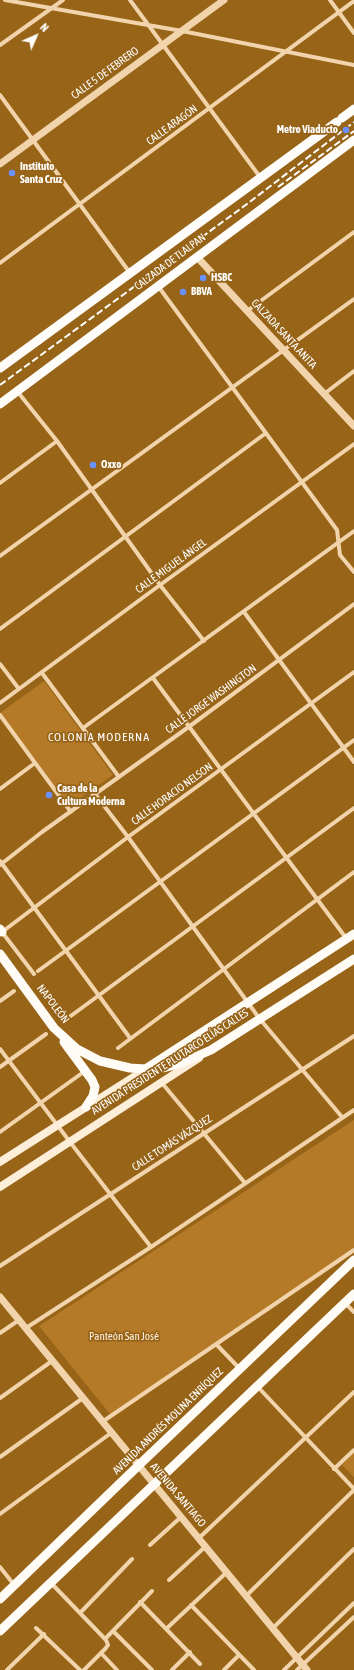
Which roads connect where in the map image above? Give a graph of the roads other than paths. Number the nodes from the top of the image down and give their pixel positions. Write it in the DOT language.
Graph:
graph roads {
  1 [pos="5,0"];
  2 [pos="63,0"];
  3 [pos="130,0"];
  4 [pos="224,0"];
  5 [pos="330,0"];
  6 [pos="354,1"];
  7 [pos="52,8"];
  8 [pos="339,13"];
  9 [pos="149,25"];
  10 [pos="182,31"];
  11 [pos="354,33"];
  12 [pos="0,45"];
  13 [pos="163,45"];
  14 [pos="286,51"];
  15 [pos="354,65"];
  16 [pos="0,95"];
  17 [pos="210,108"];
  18 [pos="354,109"];
  19 [pos="33,140"];
  20 [pos="354,140"];
  21 [pos="0,164"];
  22 [pos="260,178"];
  23 [pos="80,205"];
  24 [pos="354,232"];
  25 [pos="197,257"];
  26 [pos="0,263"];
  27 [pos="130,273"];
  28 [pos="158,286"];
  29 [pos="354,299"];
  30 [pos="247,311"];
  31 [pos="284,351"];
  32 [pos="1,367"];
  33 [pos="354,370"];
  34 [pos="232,387"];
  35 [pos="17,391"];
  36 [pos="324,394"];
  37 [pos="0,404"];
  38 [pos="354,426"];
  39 [pos="266,433"];
  40 [pos="57,441"];
  41 [pos="354,444"];
  42 [pos="301,482"];
  43 [pos="0,483"];
  44 [pos="91,489"];
  45 [pos="354,531"];
  46 [pos="126,537"];
  47 [pos="339,542"];
  48 [pos="0,556"];
  49 [pos="354,572"];
  50 [pos="160,585"];
  51 [pos="354,604"];
  52 [pos="244,612"];
  53 [pos="0,629"];
  54 [pos="204,641"];
  55 [pos="279,660"];
  56 [pos="0,664"];
  57 [pos="354,672"];
  58 [pos="42,673"];
  59 [pos="153,678"];
  60 [pos="19,690"];
  61 [pos="311,703"];
  62 [pos="0,704"];
  63 [pos="0,716"];
  64 [pos="190,726"];
  65 [pos="83,728"];
  66 [pos="354,740"];
  67 [pos="344,747"];
  68 [pos="354,762"];
  69 [pos="35,763"];
  70 [pos="221,769"];
  71 [pos="119,777"];
  72 [pos="0,789"];
  73 [pos="95,794"];
  74 [pos="354,808"];
  75 [pos="71,812"];
  76 [pos="254,813"];
  77 [pos="128,837"];
  78 [pos="286,857"];
  79 [pos="1,864"];
  80 [pos="354,872"];
  81 [pos="161,882"];
  82 [pos="317,898"];
  83 [pos="35,908"];
  84 [pos="193,926"];
  85 [pos="1,931"];
  86 [pos="350,936"];
  87 [pos="66,951"];
  88 [pos="0,954"];
  89 [pos="354,959"];
  90 [pos="224,968"];
  91 [pos="14,991"];
  92 [pos="98,996"];
  93 [pos="0,1001"];
  94 [pos="248,1003"];
  95 [pos="68,1018"];
  96 [pos="259,1018"];
  97 [pos="54,1028"];
  98 [pos="46,1034"];
  99 [pos="354,1036"];
  100 [pos="130,1038"];
  101 [pos="0,1048"];
  102 [pos="118,1048"];
  103 [pos="211,1050"];
  104 [pos="8,1060"];
  105 [pos="0,1067"];
  106 [pos="146,1069"];
  107 [pos="302,1070"];
  108 [pos="85,1071"];
  109 [pos="162,1083"];
  110 [pos="40,1103"];
  111 [pos="86,1107"];
  112 [pos="354,1110"];
  113 [pos="342,1117"];
  114 [pos="57,1125"];
  115 [pos="0,1132"];
  116 [pos="204,1134"];
  117 [pos="70,1142"];
  118 [pos="0,1162"];
  119 [pos="245,1183"];
  120 [pos="0,1187"];
  121 [pos="110,1194"];
  122 [pos="151,1247"];
  123 [pos="354,1250"];
  124 [pos="354,1260"];
  125 [pos="0,1266"];
  126 [pos="354,1294"];
  127 [pos="0,1297"];
  128 [pos="344,1303"];
  129 [pos="354,1312"];
  130 [pos="19,1320"];
  131 [pos="26,1328"];
  132 [pos="0,1333"];
  133 [pos="216,1344"];
  134 [pos="52,1361"];
  135 [pos="240,1368"];
  136 [pos="257,1386"];
  137 [pos="354,1392"];
  138 [pos="0,1398"];
  139 [pos="83,1398"];
  140 [pos="102,1422"];
  141 [pos="111,1433"];
  142 [pos="306,1438"];
  143 [pos="354,1450"];
  144 [pos="0,1456"];
  145 [pos="139,1465"];
  146 [pos="334,1469"];
  147 [pos="154,1484"];
  148 [pos="354,1489"];
  149 [pos="0,1514"];
  150 [pos="181,1517"];
  151 [pos="199,1538"];
  152 [pos="150,1545"];
  153 [pos="206,1546"];
  154 [pos="354,1549"];
  155 [pos="132,1559"];
  156 [pos="1,1570"];
  157 [pos="227,1572"];
  158 [pos="169,1580"];
  159 [pos="51,1582"];
  160 [pos="15,1586"];
  161 [pos="152,1591"];
  162 [pos="246,1596"];
  163 [pos="0,1600"];
  164 [pos="140,1602"];
  165 [pos="354,1603"];
  166 [pos="191,1605"];
  167 [pos="80,1613"];
  168 [pos="354,1617"];
  169 [pos="36,1628"];
  170 [pos="273,1628"];
  171 [pos="166,1629"];
  172 [pos="0,1631"];
  173 [pos="113,1631"];
  174 [pos="44,1634"];
  175 [pos="105,1639"];
  176 [pos="190,1652"];
  177 [pos="101,1653"];
  178 [pos="239,1655"];
  179 [pos="297,1657"];
  180 [pos="200,1664"];
  181 [pos="305,1667"];
  182 [pos="7,1670"];
  183 [pos="80,1670"];
  184 [pos="84,1670"];
  185 [pos="118,1670"];
  186 [pos="152,1670"];
  187 [pos="172,1670"];
  188 [pos="224,1670"];
  189 [pos="254,1670"];
  190 [pos="284,1670"];
  191 [pos="297,1670"];
  1 -- 7 [label="street"];
  2 -- 7 [label="street"];
  3 -- 9 [label="street"];
  4 -- 10 [label="street, CALLE 5 DE FEBRERO"];
  5 -- 8 [label="street"];
  6 -- 8 [label="street, CALLE ARAGÓN"];
  7 -- 9 [label="street"];
  7 -- 12 [label="street"];
  8 -- 11 [label="street"];
  8 -- 14 [label="street, CALLE ARAGÓN"];
  9 -- 10 [label="street"];
  9 -- 13 [label="street"];
  10 -- 13 [label="street, CALLE 5 DE FEBRERO"];
  10 -- 14 [label="street"];
  13 -- 17 [label="street"];
  13 -- 19 [label="street, CALLE 5 DE FEBRERO"];
  14 -- 15 [label="street"];
  14 -- 17 [label="street, CALLE ARAGÓN"];
  16 -- 19 [label="street"];
  17 -- 22 [label="street"];
  17 -- 23 [label="street, CALLE ARAGÓN"];
  18 -- 22 [label="highway, CALZADA DE TLALPAN"];
  19 -- 21 [label="street, CALLE 5 DE FEBRERO"];
  19 -- 23 [label="street"];
  20 -- 25 [label="highway, CALZADA DE TLALPAN"];
  22 -- 27 [label="highway, CALZADA DE TLALPAN"];
  23 -- 26 [label="street, CALLE ARAGÓN"];
  23 -- 27 [label="street"];
  24 -- 30 [label="street"];
  25 -- 28 [label="highway, CALZADA DE TLALPAN"];
  25 -- 30 [label="street, CALZADA SANTA ANITA"];
  27 -- 32 [label="highway, CALZADA DE TLALPAN"];
  28 -- 34 [label="street"];
  28 -- 35 [label="highway, CALZADA DE TLALPAN"];
  29 -- 31 [label="street"];
  30 -- 31 [label="street, CALZADA SANTA ANITA"];
  31 -- 34 [label="street"];
  31 -- 36 [label="street, CALZADA SANTA ANITA"];
  33 -- 36 [label="street"];
  34 -- 39 [label="street"];
  34 -- 44 [label="street"];
  35 -- 37 [label="highway, CALZADA DE TLALPAN"];
  35 -- 40 [label="street"];
  36 -- 38 [label="street, CALZADA SANTA ANITA"];
  39 -- 42 [label="street"];
  39 -- 46 [label="street"];
  40 -- 43 [label="street"];
  40 -- 44 [label="street"];
  41 -- 42 [label="street, CALLE MIGUEL ÁNGEL"];
  42 -- 47 [label="street"];
  42 -- 50 [label="street, CALLE MIGUEL ÁNGEL"];
  44 -- 46 [label="street"];
  44 -- 48 [label="street"];
  45 -- 47 [label="street"];
  46 -- 50 [label="street"];
  46 -- 53 [label="street"];
  47 -- 49 [label="street"];
  47 -- 52 [label="street"];
  50 -- 54 [label="street"];
  50 -- 58 [label="street, CALLE MIGUEL ÁNGEL"];
  51 -- 55 [label="street, CALLE JORGE WASHINGTON"];
  52 -- 54 [label="street"];
  52 -- 55 [label="street"];
  54 -- 59 [label="street"];
  55 -- 61 [label="street"];
  55 -- 64 [label="street, CALLE JORGE WASHINGTON"];
  56 -- 60 [label="street"];
  57 -- 61 [label="street, CALLE HORACIO NELSON"];
  58 -- 60 [label="street, CALLE MIGUEL ÁNGEL"];
  58 -- 65 [label="street"];
  59 -- 64 [label="street"];
  59 -- 65 [label="street"];
  60 -- 62 [label="street, CALLE MIGUEL ÁNGEL"];
  61 -- 67 [label="street"];
  61 -- 70 [label="street, CALLE HORACIO NELSON"];
  63 -- 69 [label="street"];
  64 -- 70 [label="street"];
  64 -- 71 [label="street, CALLE JORGE WASHINGTON"];
  65 -- 71 [label="street"];
  66 -- 67 [label="street"];
  67 -- 68 [label="street"];
  67 -- 76 [label="street"];
  69 -- 72 [label="street"];
  69 -- 75 [label="street"];
  70 -- 76 [label="street"];
  70 -- 77 [label="street, CALLE HORACIO NELSON"];
  71 -- 73 [label="street, CALLE JORGE WASHINGTON"];
  73 -- 75 [label="street, CALLE JORGE WASHINGTON"];
  73 -- 77 [label="street"];
  74 -- 78 [label="street"];
  75 -- 79 [label="street, CALLE JORGE WASHINGTON"];
  76 -- 78 [label="street"];
  76 -- 81 [label="street"];
  77 -- 81 [label="street"];
  77 -- 83 [label="street, CALLE HORACIO NELSON"];
  78 -- 82 [label="street"];
  78 -- 84 [label="street"];
  79 -- 83 [label="street"];
  80 -- 82 [label="street"];
  81 -- 84 [label="street"];
  81 -- 87 [label="street"];
  82 -- 86 [label="street"];
  82 -- 90 [label="street"];
  83 -- 85 [label="street, CALLE HORACIO NELSON"];
  83 -- 87 [label="street"];
  84 -- 90 [label="street"];
  84 -- 92 [label="street"];
  85 -- 87 [label="street, NAPOLEÓN"];
  86 -- 94 [label="main road, AVENIDA PRESIDENTE PLUTARCO ELÍAS CALLES"];
  87 -- 92 [label="street"];
  88 -- 97 [label="main road, NAPOLEÓN"];
  89 -- 96 [label="main road, AVENIDA PRESIDENTE PLUTARCO ELÍAS CALLES"];
  90 -- 94 [label="street"];
  90 -- 100 [label="street"];
  91 -- 93 [label="street"];
  92 -- 95 [label="street"];
  92 -- 100 [label="street"];
  94 -- 96 [label="street"];
  94 -- 106 [label="main road, AVENIDA PRESIDENTE PLUTARCO ELÍAS CALLES"];
  96 -- 103 [label="main road, AVENIDA PRESIDENTE PLUTARCO ELÍAS CALLES"];
  96 -- 107 [label="street"];
  97 -- 106 [label="main road, NAPOLEÓN"];
  97 -- 108 [label="main road"];
  98 -- 104 [label="street"];
  99 -- 107 [label="street, CALLE TOMÁS VÁZQUEZ"];
  100 -- 102 [label="street"];
  101 -- 104 [label="street"];
  103 -- 106 [label="main road, NAPOLEÓN"];
  103 -- 109 [label="main road, AVENIDA PRESIDENTE PLUTARCO ELÍAS CALLES"];
  104 -- 105 [label="street"];
  104 -- 110 [label="street"];
  106 -- 111 [label="main road, AVENIDA PRESIDENTE PLUTARCO ELÍAS CALLES"];
  107 -- 113 [label="street"];
  107 -- 116 [label="street, CALLE TOMÁS VÁZQUEZ"];
  108 -- 110 [label="street"];
  108 -- 111 [label="main road"];
  109 -- 116 [label="street"];
  109 -- 117 [label="main road, AVENIDA PRESIDENTE PLUTARCO ELÍAS CALLES"];
  110 -- 114 [label="street"];
  110 -- 115 [label="street"];
  111 -- 114 [label="main road, AVENIDA PRESIDENTE PLUTARCO ELÍAS CALLES"];
  112 -- 113 [label="street"];
  113 -- 119 [label="street"];
  114 -- 117 [label="street"];
  114 -- 118 [label="main road, AVENIDA PRESIDENTE PLUTARCO ELÍAS CALLES"];
  116 -- 119 [label="street"];
  116 -- 121 [label="street, CALLE TOMÁS VÁZQUEZ"];
  117 -- 120 [label="main road, AVENIDA PRESIDENTE PLUTARCO ELÍAS CALLES"];
  117 -- 121 [label="street"];
  119 -- 122 [label="street"];
  121 -- 122 [label="street"];
  121 -- 125 [label="street, CALLE TOMÁS VÁZQUEZ"];
  122 -- 131 [label="street"];
  123 -- 133 [label="street"];
  124 -- 135 [label="main road, AVENIDA ANDRÉS MOLINA ENRÍQUEZ"];
  126 -- 128 [label="main road"];
  127 -- 130 [label="street, AVENIDA SANTIAGO"];
  128 -- 129 [label="street"];
  128 -- 136 [label="main road"];
  130 -- 131 [label="street, AVENIDA SANTIAGO"];
  130 -- 132 [label="street"];
  131 -- 134 [label="street, AVENIDA SANTIAGO"];
  133 -- 135 [label="street"];
  133 -- 140 [label="street"];
  134 -- 138 [label="street"];
  134 -- 139 [label="street, AVENIDA SANTIAGO"];
  135 -- 145 [label="main road, AVENIDA ANDRÉS MOLINA ENRÍQUEZ"];
  136 -- 142 [label="street"];
  136 -- 147 [label="main road"];
  137 -- 142 [label="street"];
  139 -- 140 [label="street, AVENIDA SANTIAGO"];
  139 -- 144 [label="street"];
  140 -- 141 [label="street, AVENIDA SANTIAGO"];
  141 -- 145 [label="street, AVENIDA SANTIAGO"];
  141 -- 149 [label="street"];
  142 -- 146 [label="street"];
  142 -- 151 [label="street"];
  143 -- 146 [label="street"];
  145 -- 147 [label="street, AVENIDA SANTIAGO"];
  145 -- 160 [label="main road, AVENIDA ANDRÉS MOLINA ENRÍQUEZ"];
  146 -- 148 [label="street"];
  147 -- 150 [label="street, AVENIDA SANTIAGO"];
  147 -- 159 [label="main road"];
  148 -- 162 [label="street"];
  150 -- 151 [label="street, AVENIDA SANTIAGO"];
  150 -- 152 [label="street"];
  151 -- 153 [label="street, AVENIDA SANTIAGO"];
  153 -- 157 [label="street, AVENIDA SANTIAGO"];
  153 -- 158 [label="street"];
  154 -- 170 [label="street"];
  155 -- 167 [label="street"];
  156 -- 160 [label="street"];
  157 -- 162 [label="street, AVENIDA SANTIAGO"];
  157 -- 166 [label="street"];
  159 -- 167 [label="street"];
  159 -- 172 [label="main road"];
  160 -- 163 [label="main road, AVENIDA ANDRÉS MOLINA ENRÍQUEZ"];
  161 -- 164 [label="street"];
  162 -- 170 [label="street, AVENIDA SANTIAGO"];
  164 -- 171 [label="street"];
  164 -- 173 [label="street"];
  165 -- 179 [label="street"];
  166 -- 171 [label="street"];
  166 -- 178 [label="street"];
  167 -- 175 [label="street"];
  168 -- 181 [label="street"];
  169 -- 174 [label="street"];
  170 -- 179 [label="street, AVENIDA SANTIAGO"];
  171 -- 176 [label="street"];
  173 -- 175 [label="street"];
  173 -- 186 [label="street"];
  174 -- 182 [label="street"];
  174 -- 183 [label="street"];
  175 -- 177 [label="street"];
  176 -- 180 [label="street"];
  176 -- 187 [label="street"];
  177 -- 184 [label="street"];
  177 -- 185 [label="street"];
  178 -- 188 [label="street"];
  178 -- 189 [label="street"];
  179 -- 181 [label="street, AVENIDA SANTIAGO"];
  179 -- 190 [label="street"];
  181 -- 191 [label="street"];
}
